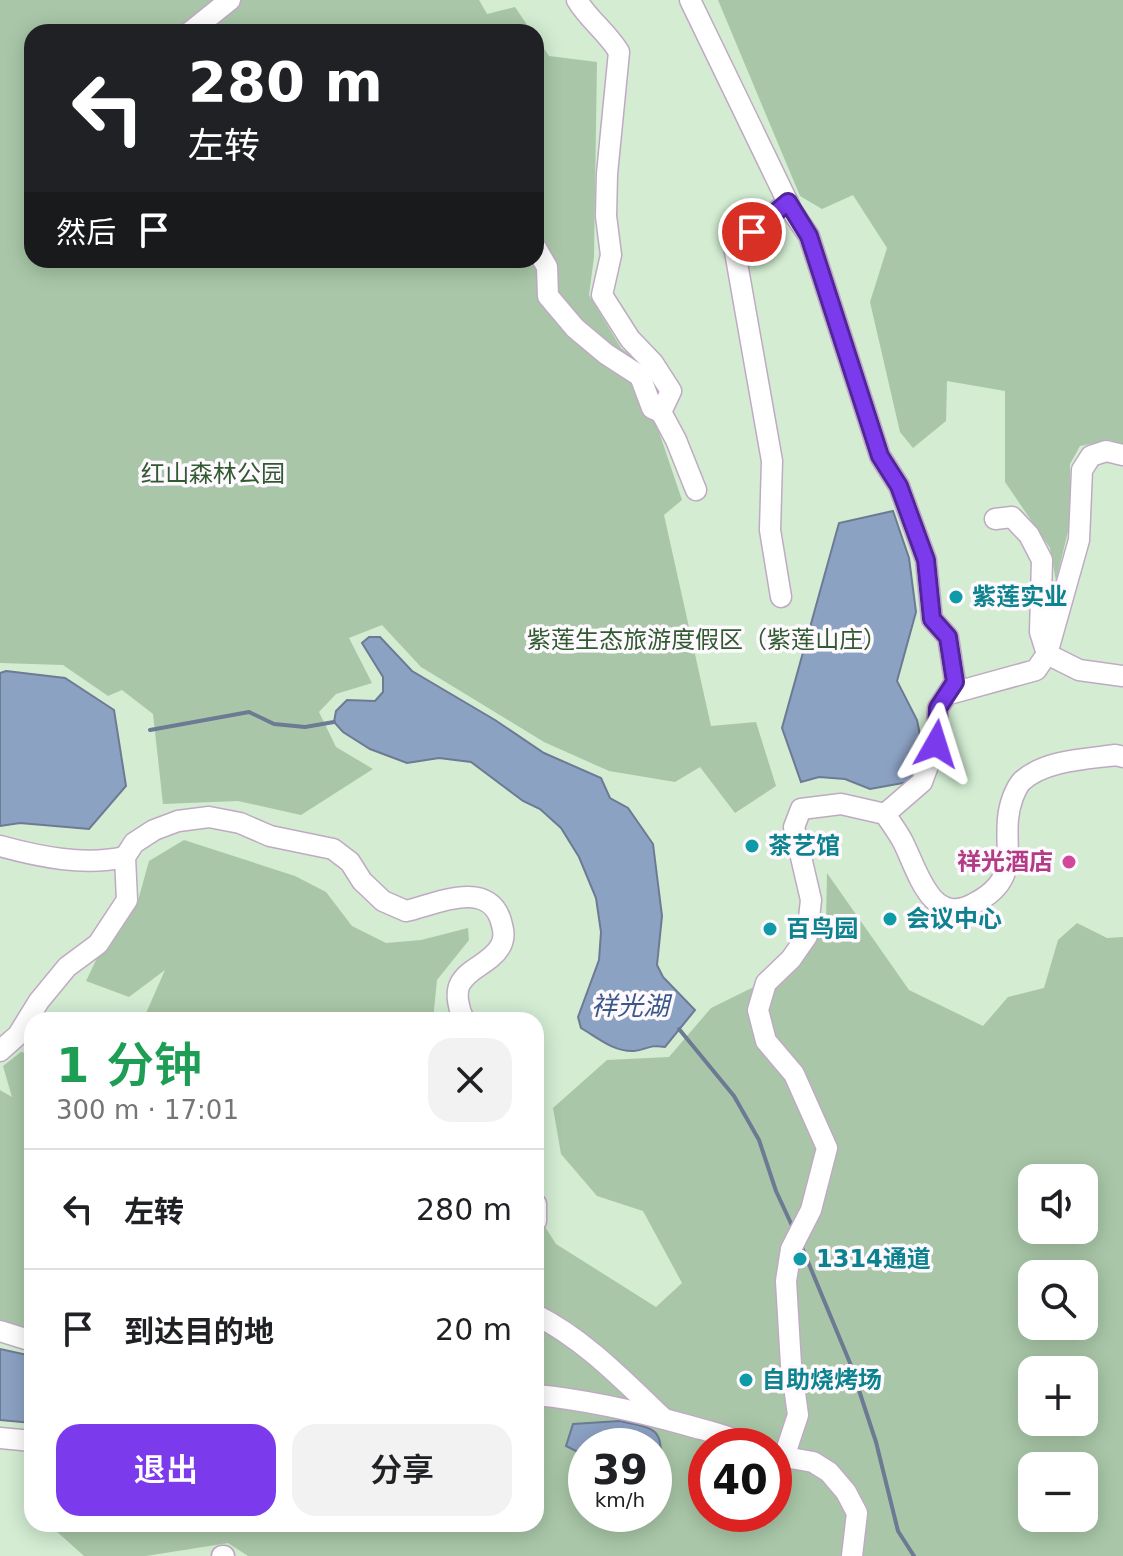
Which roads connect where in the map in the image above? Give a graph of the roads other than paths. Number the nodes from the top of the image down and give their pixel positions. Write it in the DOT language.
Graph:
graph roads {
  1 [pos="230,0"];
  2 [pos="577,0"];
  3 [pos="690,0"];
  4 [pos="200,24"];
  5 [pos="788,202"];
  6 [pos="544,262"];
  7 [pos="661,412"];
  8 [pos="1123,455"];
  9 [pos="696,490"];
  10 [pos="995,519"];
  11 [pos="781,597"];
  12 [pos="1047,654"];
  13 [pos="1123,676"];
  14 [pos="949,694"];
  15 [pos="1123,757"];
  16 [pos="885,814"];
  17 [pos="0,846"];
  18 [pos="125,857"];
  19 [pos="32,1012"];
  20 [pos="460,1012"];
  21 [pos="24,1025"];
  22 [pos="0,1051"];
  23 [pos="544,1319"];
  24 [pos="0,1331"];
  25 [pos="24,1338"];
  26 [pos="544,1396"];
  27 [pos="662,1417"];
  28 [pos="702,1428"];
  29 [pos="792,1428"];
  30 [pos="0,1438"];
  31 [pos="24,1440"];
  32 [pos="792,1458"];
  33 [pos="852,1556"];
  1 -- 4 [label="street"];
  2 -- 7 [label="street"];
  3 -- 5 [label="street"];
  5 -- 11 [label="street"];
  5 -- 14 [label="street"];
  6 -- 7 [label="street"];
  7 -- 9 [label="street"];
  8 -- 12 [label="street"];
  10 -- 12 [label="street"];
  12 -- 13 [label="street"];
  12 -- 14 [label="street"];
  14 -- 16 [label="street"];
  15 -- 16 [label="street"];
  16 -- 29 [label="street"];
  17 -- 18 [label="street"];
  18 -- 19 [label="street"];
  18 -- 20 [label="street"];
  21 -- 22 [label="street"];
  23 -- 27 [label="street"];
  24 -- 25 [label="street"];
  26 -- 27 [label="street"];
  27 -- 28 [label="street"];
  30 -- 31 [label="street"];
  32 -- 33 [label="street"];
}
